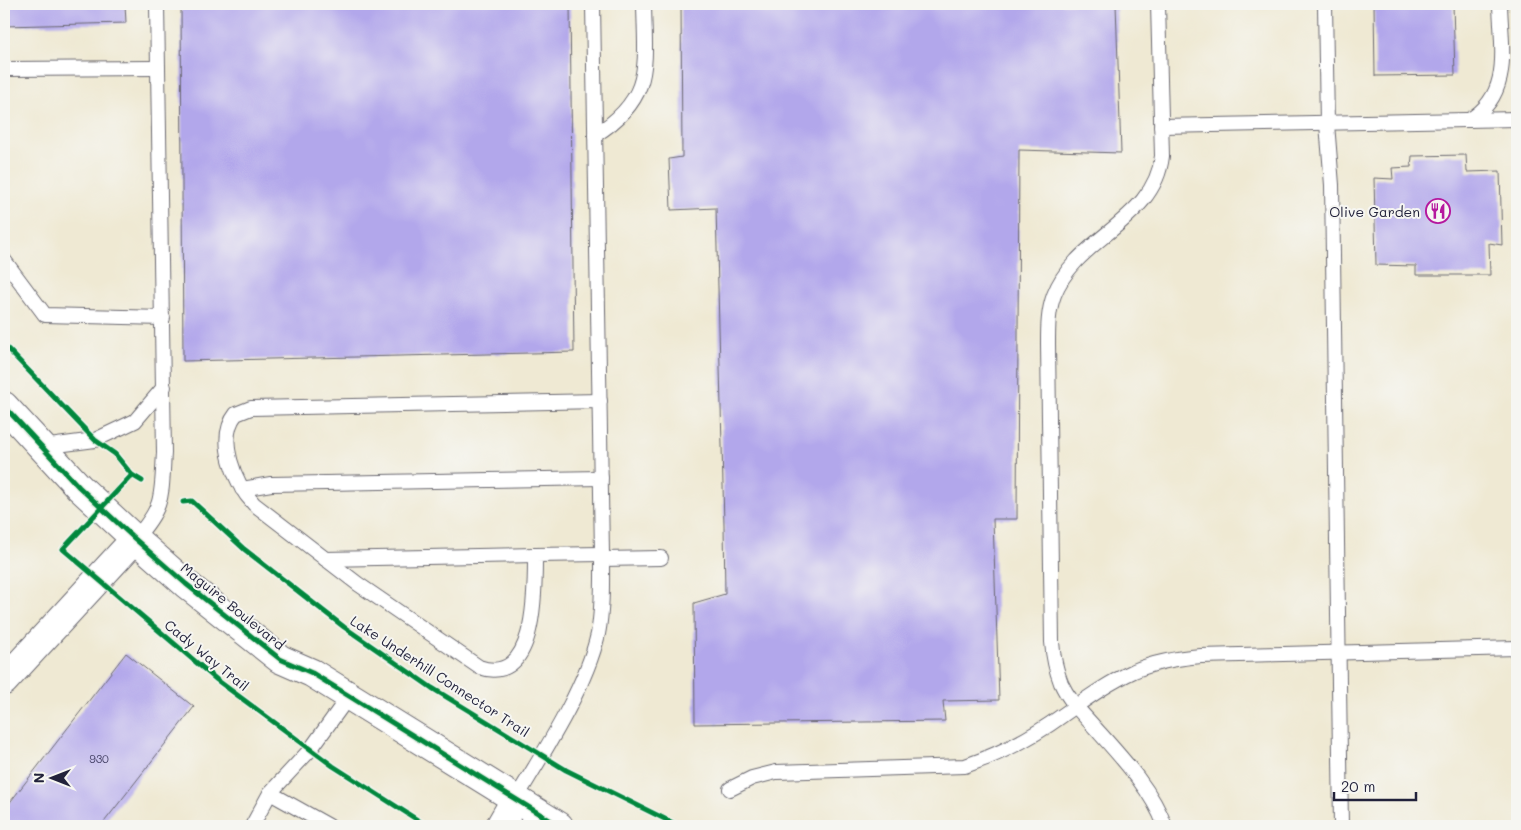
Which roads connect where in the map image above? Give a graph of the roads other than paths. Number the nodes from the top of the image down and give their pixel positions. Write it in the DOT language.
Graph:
graph roads {
  1 [pos="157,4"];
  2 [pos="592,4"];
  3 [pos="644,4"];
  4 [pos="1158,4"];
  5 [pos="1325,4"];
  6 [pos="1500,4"];
  7 [pos="158,68"];
  8 [pos="4,69"];
  9 [pos="1517,119"];
  10 [pos="1470,120"];
  11 [pos="1327,124"];
  12 [pos="1161,126"];
  13 [pos="595,135"];
  14 [pos="4,260"];
  15 [pos="163,318"];
  16 [pos="164,388"];
  17 [pos="600,401"];
  18 [pos="4,406"];
  19 [pos="41,448"];
  20 [pos="601,478"];
  21 [pos="242,489"];
  22 [pos="135,539"];
  23 [pos="535,555"];
  24 [pos="602,557"];
  25 [pos="661,558"];
  26 [pos="325,559"];
  27 [pos="1517,648"];
  28 [pos="1338,652"];
  29 [pos="4,681"];
  30 [pos="349,696"];
  31 [pos="1075,706"];
  32 [pos="730,789"];
  33 [pos="270,794"];
  34 [pos="515,800"];
  35 [pos="252,826"];
  36 [pos="329,826"];
  37 [pos="500,826"];
  38 [pos="559,826"];
  39 [pos="1165,826"];
  40 [pos="1341,826"];
  1 -- 7 [label="lane"];
  2 -- 13 [label="lane"];
  3 -- 13 [label="lane"];
  4 -- 12 [label="lane"];
  5 -- 11 [label="lane"];
  6 -- 10 [label="lane"];
  7 -- 8 [label="lane"];
  7 -- 15 [label="lane"];
  9 -- 10 [label="lane"];
  10 -- 11 [label="lane"];
  11 -- 12 [label="lane"];
  11 -- 28 [label="lane"];
  12 -- 31 [label="lane"];
  13 -- 17 [label="lane"];
  14 -- 15 [label="lane"];
  15 -- 16 [label="lane"];
  16 -- 19 [label="lane"];
  16 -- 22 [label="lane"];
  17 -- 20 [label="lane"];
  17 -- 21 [label="lane"];
  18 -- 19 [label="street, Maguire Boulevard"];
  19 -- 22 [label="street, Maguire Boulevard"];
  20 -- 21 [label="lane"];
  20 -- 24 [label="lane"];
  21 -- 26 [label="lane"];
  22 -- 29 [label="street"];
  22 -- 30 [label="street, Maguire Boulevard"];
  23 -- 24 [label="lane"];
  23 -- 26 [label="lane"];
  23 -- 26 [label="lane"];
  24 -- 25 [label="lane"];
  24 -- 34 [label="lane"];
  27 -- 28 [label="lane"];
  28 -- 31 [label="lane"];
  28 -- 40 [label="lane"];
  30 -- 33 [label="lane"];
  30 -- 34 [label="street, Maguire Boulevard"];
  31 -- 32 [label="lane"];
  31 -- 39 [label="lane"];
  33 -- 35 [label="lane"];
  33 -- 36 [label="lane"];
  34 -- 37 [label="street"];
  34 -- 38 [label="street, Maguire Boulevard"];
}
